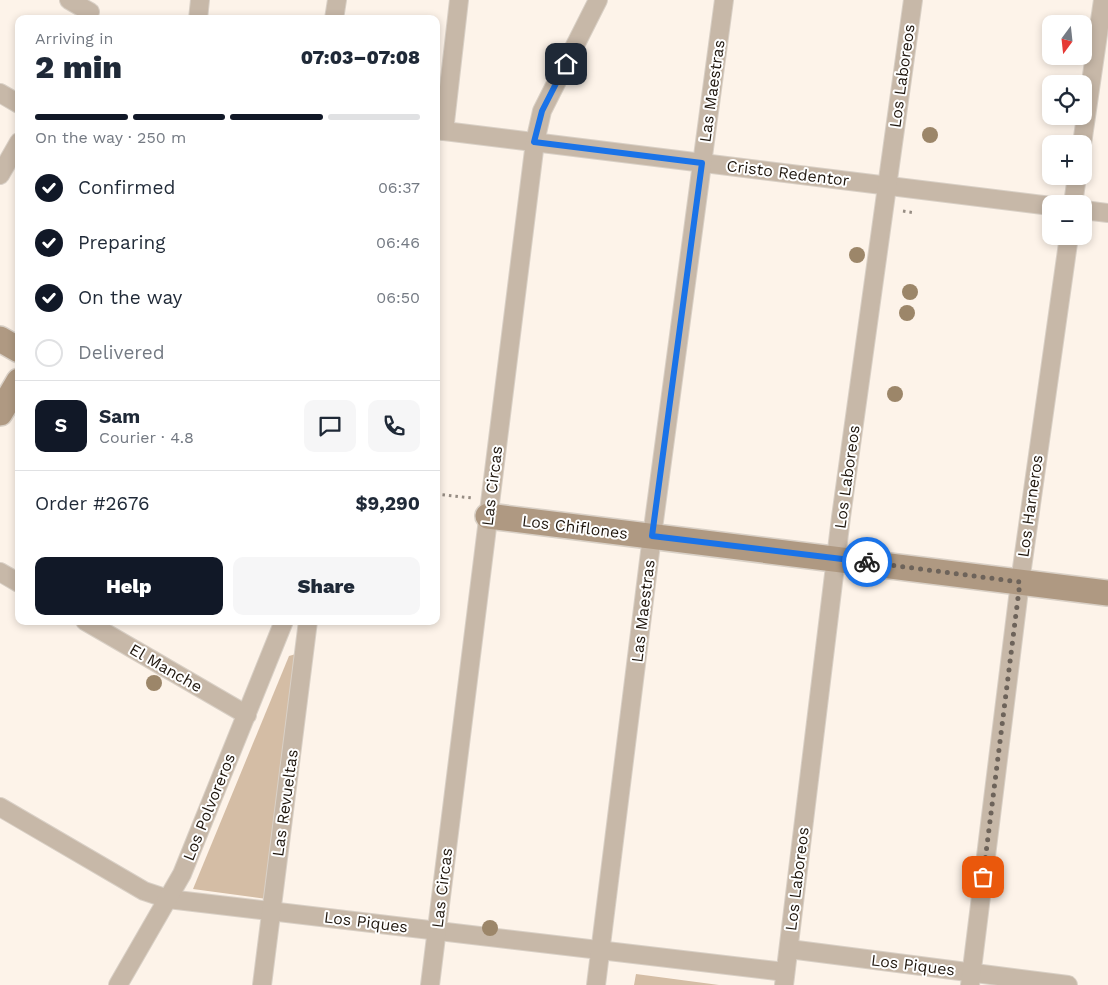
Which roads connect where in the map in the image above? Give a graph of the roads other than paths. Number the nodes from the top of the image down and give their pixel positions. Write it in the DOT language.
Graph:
graph roads {
  1 [pos="70,0"];
  2 [pos="200,0"];
  3 [pos="337,0"];
  4 [pos="459,0"];
  5 [pos="598,0"];
  6 [pos="724,0"];
  7 [pos="913,0"];
  8 [pos="1102,0"];
  9 [pos="90,10"];
  10 [pos="198,15"];
  11 [pos="335,15"];
  12 [pos="0,93"];
  13 [pos="15,102"];
  14 [pos="440,130"];
  15 [pos="1083,135"];
  16 [pos="534,142"];
  17 [pos="15,149"];
  18 [pos="702,163"];
  19 [pos="0,175"];
  20 [pos="887,186"];
  21 [pos="1042,205"];
  22 [pos="1092,211"];
  23 [pos="1108,213"];
  24 [pos="1068,245"];
  25 [pos="0,339"];
  26 [pos="15,348"];
  27 [pos="15,387"];
  28 [pos="0,413"];
  29 [pos="488,516"];
  30 [pos="652,536"];
  31 [pos="836,559"];
  32 [pos="0,572"];
  33 [pos="15,581"];
  34 [pos="1020,582"];
  35 [pos="1108,593"];
  36 [pos="92,625"];
  37 [pos="282,625"];
  38 [pos="307,625"];
  39 [pos="247,715"];
  40 [pos="0,807"];
  41 [pos="168,899"];
  42 [pos="271,911"];
  43 [pos="437,931"];
  44 [pos="788,949"];
  45 [pos="600,950"];
  46 [pos="785,978"];
  47 [pos="970,979"];
  48 [pos="118,985"];
  49 [pos="262,985"];
  50 [pos="430,985"];
  51 [pos="596,985"];
  52 [pos="1068,985"];
  1 -- 9 [label="street"];
  2 -- 10 [label="street"];
  3 -- 11 [label="street"];
  4 -- 14 [label="street"];
  5 -- 16 [label="street, Las Circas"];
  6 -- 18 [label="street, Las Maestras"];
  7 -- 20 [label="street, Los Laboreos"];
  8 -- 15 [label="street"];
  12 -- 13 [label="street"];
  14 -- 16 [label="street, Cristo Redentor"];
  16 -- 18 [label="street, Cristo Redentor"];
  16 -- 29 [label="street, Las Circas"];
  17 -- 19 [label="street"];
  18 -- 20 [label="street, Cristo Redentor"];
  18 -- 30 [label="street, Las Maestras"];
  20 -- 21 [label="street, Cristo Redentor"];
  20 -- 31 [label="street, Los Laboreos"];
  22 -- 23 [label="street"];
  24 -- 34 [label="street, Los Harneros"];
  25 -- 26 [label="street"];
  27 -- 28 [label="street"];
  29 -- 30 [label="street, Los Chiflones"];
  29 -- 43 [label="street, Las Circas"];
  30 -- 31 [label="street, Los Chiflones"];
  30 -- 45 [label="street, Las Maestras"];
  31 -- 34 [label="street, Los Chiflones"];
  31 -- 44 [label="street, Los Laboreos"];
  32 -- 33 [label="street"];
  34 -- 35 [label="street, Los Chiflones"];
  34 -- 47 [label="street, Los Harneros"];
  36 -- 39 [label="street, El Manche"];
  37 -- 39 [label="street, Los Polvoreros"];
  38 -- 42 [label="street, Las Revueltas"];
  39 -- 41 [label="street, Los Polvoreros"];
  40 -- 41 [label="street, Los Piques"];
  41 -- 42 [label="street, Los Piques"];
  41 -- 48 [label="street, Los Polvoreros"];
  42 -- 43 [label="street, Los Piques"];
  42 -- 49 [label="street, Las Revueltas"];
  43 -- 45 [label="street, Los Piques"];
  43 -- 50 [label="street, Las Circas"];
  44 -- 46 [label="street, Los Laboreos"];
  44 -- 47 [label="street, Los Piques"];
  45 -- 46 [label="street, Los Piques"];
  45 -- 51 [label="street, Las Maestras"];
  47 -- 52 [label="street, Los Piques"];
}
